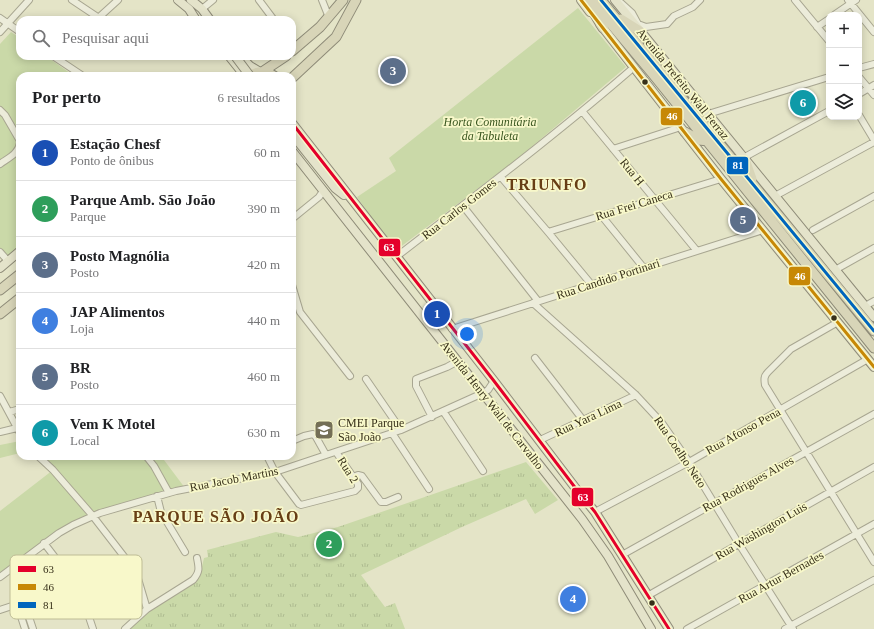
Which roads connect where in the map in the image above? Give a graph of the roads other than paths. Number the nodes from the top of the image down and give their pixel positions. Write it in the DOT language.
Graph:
graph roads {
  1 [pos="29,0"];
  2 [pos="72,0"];
  3 [pos="118,0"];
  4 [pos="178,0"];
  5 [pos="213,0"];
  6 [pos="260,0"];
  7 [pos="322,0"];
  8 [pos="342,0"];
  9 [pos="356,0"];
  10 [pos="581,0"];
  11 [pos="587,0"];
  12 [pos="591,0"];
  13 [pos="601,0"];
  14 [pos="615,0"];
  15 [pos="619,0"];
  16 [pos="700,0"];
  17 [pos="795,0"];
  18 [pos="852,1"];
  19 [pos="192,4"];
  20 [pos="202,9"];
  21 [pos="838,12"];
  22 [pos="328,15"];
  23 [pos="614,15"];
  24 [pos="95,16"];
  25 [pos="102,16"];
  26 [pos="195,16"];
  27 [pos="198,16"];
  28 [pos="203,16"];
  29 [pos="207,16"];
  30 [pos="271,16"];
  31 [pos="0,18"];
  32 [pos="826,20"];
  33 [pos="8,24"];
  34 [pos="638,27"];
  35 [pos="817,27"];
  36 [pos="603,28"];
  37 [pos="16,29"];
  38 [pos="0,32"];
  39 [pos="874,32"];
  40 [pos="826,38"];
  41 [pos="296,46"];
  42 [pos="61,60"];
  43 [pos="227,60"];
  44 [pos="233,60"];
  45 [pos="238,60"];
  46 [pos="244,60"];
  47 [pos="281,60"];
  48 [pos="874,64"];
  49 [pos="862,67"];
  50 [pos="633,68"];
  51 [pos="77,72"];
  52 [pos="235,72"];
  53 [pos="242,72"];
  54 [pos="246,72"];
  55 [pos="264,72"];
  56 [pos="267,72"];
  57 [pos="296,74"];
  58 [pos="826,78"];
  59 [pos="862,80"];
  60 [pos="871,87"];
  61 [pos="862,92"];
  62 [pos="874,95"];
  63 [pos="0,110"];
  64 [pos="582,111"];
  65 [pos="826,113"];
  66 [pos="708,114"];
  67 [pos="862,120"];
  68 [pos="296,128"];
  69 [pos="683,130"];
  70 [pos="16,135"];
  71 [pos="296,140"];
  72 [pos="708,141"];
  73 [pos="874,141"];
  74 [pos="296,145"];
  75 [pos="613,148"];
  76 [pos="16,152"];
  77 [pos="296,155"];
  78 [pos="745,160"];
  79 [pos="0,164"];
  80 [pos="500,177"];
  81 [pos="721,179"];
  82 [pos="753,184"];
  83 [pos="330,190"];
  84 [pos="775,196"];
  85 [pos="874,196"];
  86 [pos="351,199"];
  87 [pos="653,199"];
  88 [pos="462,206"];
  89 [pos="601,215"];
  90 [pos="296,216"];
  91 [pos="763,230"];
  92 [pos="813,230"];
  93 [pos="548,232"];
  94 [pos="874,248"];
  95 [pos="697,251"];
  96 [pos="0,252"];
  97 [pos="16,255"];
  98 [pos="396,257"];
  99 [pos="8,261"];
  100 [pos="643,267"];
  101 [pos="0,268"];
  102 [pos="835,270"];
  103 [pos="16,277"];
  104 [pos="591,284"];
  105 [pos="0,290"];
  106 [pos="296,298"];
  107 [pos="16,301"];
  108 [pos="536,302"];
  109 [pos="874,302"];
  110 [pos="865,306"];
  111 [pos="0,314"];
  112 [pos="874,317"];
  113 [pos="838,322"];
  114 [pos="452,329"];
  115 [pos="874,331"];
  116 [pos="874,348"];
  117 [pos="535,358"];
  118 [pos="868,359"];
  119 [pos="458,361"];
  120 [pos="874,367"];
  121 [pos="350,376"];
  122 [pos="366,379"];
  123 [pos="494,381"];
  124 [pos="483,393"];
  125 [pos="636,395"];
  126 [pos="0,396"];
  127 [pos="16,410"];
  128 [pos="781,410"];
  129 [pos="444,411"];
  130 [pos="9,412"];
  131 [pos="874,414"];
  132 [pos="432,417"];
  133 [pos="583,420"];
  134 [pos="16,427"];
  135 [pos="401,430"];
  136 [pos="16,431"];
  137 [pos="0,432"];
  138 [pos="392,433"];
  139 [pos="296,439"];
  140 [pos="540,440"];
  141 [pos="336,452"];
  142 [pos="806,452"];
  143 [pos="326,455"];
  144 [pos="42,460"];
  145 [pos="149,460"];
  146 [pos="269,460"];
  147 [pos="689,462"];
  148 [pos="874,467"];
  149 [pos="483,471"];
  150 [pos="275,472"];
  151 [pos="352,477"];
  152 [pos="429,489"];
  153 [pos="169,492"];
  154 [pos="830,492"];
  155 [pos="156,496"];
  156 [pos="398,497"];
  157 [pos="714,504"];
  158 [pos="595,512"];
  159 [pos="93,516"];
  160 [pos="874,524"];
  161 [pos="589,529"];
  162 [pos="856,534"];
  163 [pos="44,543"];
  164 [pos="739,544"];
  165 [pos="185,552"];
  166 [pos="28,555"];
  167 [pos="53,555"];
  168 [pos="123,555"];
  169 [pos="622,555"];
  170 [pos="197,558"];
  171 [pos="874,562"];
  172 [pos="10,569"];
  173 [pos="0,577"];
  174 [pos="874,580"];
  175 [pos="766,585"];
  176 [pos="142,592"];
  177 [pos="649,596"];
  178 [pos="10,606"];
  179 [pos="147,609"];
  180 [pos="0,610"];
  181 [pos="142,614"];
  182 [pos="22,619"];
  183 [pos="30,619"];
  184 [pos="89,619"];
  185 [pos="136,619"];
  186 [pos="790,628"];
  187 [pos="25,629"];
  188 [pos="33,629"];
  189 [pos="92,629"];
  190 [pos="125,629"];
  191 [pos="652,629"];
  192 [pos="669,629"];
  193 [pos="688,629"];
  1 -- 33 [label="street"];
  2 -- 24 [label="street"];
  3 -- 25 [label="street"];
  4 -- 19 [label="main road"];
  5 -- 20 [label="street"];
  6 -- 30 [label="street"];
  7 -- 22 [label="street"];
  8 -- 22 [label="highway"];
  9 -- 57 [label="highway"];
  10 -- 36 [label="main road"];
  11 -- 36 [label="highway"];
  12 -- 72 [label="highway, Avenida Prefeito Wall Ferraz"];
  13 -- 23 [label="highway, Avenida Prefeito Wall Ferraz"];
  14 -- 34 [label="main road, Avenida Prefeito Wall Ferraz"];
  15 -- 34 [label="street"];
  16 -- 34 [label="street"];
  17 -- 35 [label="street"];
  18 -- 21 [label="street"];
  18 -- 39 [label="street"];
  19 -- 20 [label="main road"];
  19 -- 26 [label="main road"];
  19 -- 27 [label="main road"];
  19 -- 28 [label="main road"];
  20 -- 29 [label="main road"];
  22 -- 41 [label="highway"];
  23 -- 34 [label="highway"];
  23 -- 82 [label="highway, Avenida Prefeito Wall Ferraz"];
  31 -- 33 [label="street"];
  32 -- 35 [label="street"];
  33 -- 37 [label="street"];
  33 -- 38 [label="street"];
  34 -- 66 [label="main road, Avenida Prefeito Wall Ferraz"];
  35 -- 40 [label="street"];
  36 -- 50 [label="main road"];
  42 -- 51 [label="street"];
  43 -- 52 [label="main road"];
  44 -- 53 [label="main road"];
  45 -- 54 [label="main road, bridge"];
  46 -- 55 [label="main road"];
  47 -- 56 [label="highway"];
  48 -- 49 [label="street"];
  50 -- 64 [label="street, Rua Carlos Gomes"];
  50 -- 69 [label="main road"];
  58 -- 66 [label="street"];
  59 -- 60 [label="street"];
  60 -- 61 [label="street"];
  60 -- 62 [label="street"];
  63 -- 70 [label="street"];
  64 -- 75 [label="street, Rua H"];
  64 -- 80 [label="street, Rua Carlos Gomes"];
  65 -- 78 [label="street"];
  66 -- 78 [label="main road, Avenida Prefeito Wall Ferraz"];
  67 -- 73 [label="street"];
  68 -- 86 [label="main road, Avenida Henry Wall de Carvalho"];
  69 -- 72 [label="highway"];
  69 -- 75 [label="street"];
  69 -- 81 [label="main road"];
  71 -- 83 [label="main road"];
  72 -- 116 [label="highway, Avenida Prefeito Wall Ferraz"];
  73 -- 84 [label="street"];
  74 -- 83 [label="main road"];
  75 -- 87 [label="street, Rua H"];
  76 -- 79 [label="street"];
  77 -- 83 [label="main road, Avenida Henry Wall de Carvalho"];
  78 -- 82 [label="highway"];
  78 -- 84 [label="main road, Avenida Prefeito Wall Ferraz"];
  80 -- 88 [label="street, Rua Carlos Gomes"];
  80 -- 93 [label="street"];
  81 -- 87 [label="street, Rua Frei Caneca"];
  81 -- 91 [label="main road"];
  82 -- 115 [label="highway, Avenida Prefeito Wall Ferraz"];
  83 -- 86 [label="main road"];
  83 -- 90 [label="street"];
  83 -- 119 [label="main road, Avenida Henry Wall de Carvalho"];
  84 -- 102 [label="main road, Avenida Prefeito Wall Ferraz"];
  85 -- 92 [label="street"];
  86 -- 98 [label="main road, Avenida Henry Wall de Carvalho"];
  87 -- 89 [label="street, Rua Frei Caneca"];
  87 -- 95 [label="street, Rua H"];
  88 -- 98 [label="street, Rua Carlos Gomes"];
  88 -- 108 [label="street, Rua Coelho Neto"];
  89 -- 93 [label="street, Rua Frei Caneca"];
  89 -- 100 [label="street"];
  91 -- 95 [label="street, Rua Candido Portinari"];
  91 -- 113 [label="main road"];
  93 -- 104 [label="street"];
  94 -- 102 [label="street"];
  95 -- 100 [label="street, Rua Candido Portinari"];
  96 -- 99 [label="street"];
  97 -- 99 [label="main road"];
  98 -- 114 [label="main road, Avenida Henry Wall de Carvalho"];
  99 -- 101 [label="main road"];
  100 -- 104 [label="street, Rua Candido Portinari"];
  102 -- 110 [label="main road, Avenida Prefeito Wall Ferraz"];
  103 -- 105 [label="highway"];
  104 -- 108 [label="street, Rua Candido Portinari"];
  106 -- 121 [label="street"];
  107 -- 111 [label="highway"];
  108 -- 114 [label="street, Rua Candido Portinari"];
  108 -- 125 [label="street, Rua Coelho Neto"];
  109 -- 110 [label="street"];
  110 -- 112 [label="main road, Avenida Prefeito Wall Ferraz"];
  113 -- 118 [label="main road"];
  113 -- 128 [label="street"];
  114 -- 123 [label="main road, Avenida Henry Wall de Carvalho"];
  117 -- 133 [label="street"];
  118 -- 120 [label="main road"];
  118 -- 128 [label="street, Rua Afonso Pena"];
  119 -- 124 [label="main road, Avenida Henry Wall de Carvalho"];
  119 -- 132 [label="street"];
  122 -- 135 [label="street"];
  123 -- 124 [label="street, Rua Jacob Martins"];
  123 -- 140 [label="main road, Avenida Henry Wall de Carvalho"];
  124 -- 129 [label="street, Rua Jacob Martins"];
  124 -- 161 [label="main road, Avenida Henry Wall de Carvalho"];
  125 -- 133 [label="street, Rua Yara Lima"];
  125 -- 147 [label="street, Rua Coelho Neto"];
  126 -- 130 [label="street"];
  127 -- 130 [label="street"];
  128 -- 142 [label="street"];
  128 -- 147 [label="street, Rua Afonso Pena"];
  129 -- 132 [label="street, Rua Jacob Martins"];
  129 -- 149 [label="street"];
  130 -- 134 [label="street"];
  131 -- 142 [label="street, Rua Rodrigues Alves"];
  132 -- 135 [label="street, Rua Jacob Martins"];
  133 -- 140 [label="street, Rua Yara Lima"];
  135 -- 138 [label="street, Rua Jacob Martins"];
  136 -- 137 [label="street"];
  138 -- 141 [label="street, Rua Jacob Martins"];
  138 -- 152 [label="street"];
  139 -- 143 [label="street"];
  140 -- 158 [label="main road, Avenida Henry Wall de Carvalho"];
  141 -- 143 [label="street, Rua Jacob Martins"];
  141 -- 151 [label="street, Rua 2"];
  142 -- 154 [label="street"];
  142 -- 157 [label="street, Rua Rodrigues Alves"];
  143 -- 150 [label="street, Rua Jacob Martins"];
  144 -- 159 [label="street"];
  145 -- 153 [label="street"];
  146 -- 150 [label="street"];
  147 -- 157 [label="street, Rua Coelho Neto"];
  147 -- 158 [label="street, Rua Afonso Pena"];
  148 -- 154 [label="street, Rua Washington Luis"];
  150 -- 151 [label="street, Rua 2"];
  150 -- 153 [label="street, Rua Jacob Martins"];
  151 -- 156 [label="street"];
  153 -- 155 [label="street, Rua Jacob Martins"];
  154 -- 162 [label="street"];
  154 -- 164 [label="street, Rua Washington Luis"];
  155 -- 159 [label="street, Rua Jacob Martins"];
  155 -- 165 [label="street"];
  157 -- 164 [label="street, Rua Coelho Neto"];
  157 -- 169 [label="street, Rua Rodrigues Alves"];
  158 -- 161 [label="main road"];
  158 -- 169 [label="main road, Avenida Henry Wall de Carvalho"];
  159 -- 163 [label="street, Rua Jacob Martins"];
  159 -- 168 [label="street"];
  160 -- 162 [label="street, Rua Artur Bernades"];
  161 -- 191 [label="main road, Avenida Henry Wall de Carvalho"];
  162 -- 171 [label="street"];
  162 -- 175 [label="street, Rua Artur Bernades"];
  163 -- 166 [label="street, Rua Jacob Martins"];
  163 -- 167 [label="street"];
  164 -- 175 [label="street, Rua Coelho Neto"];
  164 -- 177 [label="street, Rua Washington Luis"];
  169 -- 177 [label="main road, Avenida Henry Wall de Carvalho"];
  170 -- 179 [label="street"];
  172 -- 173 [label="street, Rua Jacob Martins"];
  174 -- 186 [label="street"];
  175 -- 186 [label="street, Rua Coelho Neto"];
  175 -- 193 [label="street, Rua Artur Bernades"];
  176 -- 179 [label="street"];
  177 -- 192 [label="main road, Avenida Henry Wall de Carvalho"];
  178 -- 180 [label="street"];
  179 -- 181 [label="street"];
  182 -- 187 [label="street"];
  183 -- 188 [label="street"];
  184 -- 189 [label="street"];
  185 -- 190 [label="street"];
}
